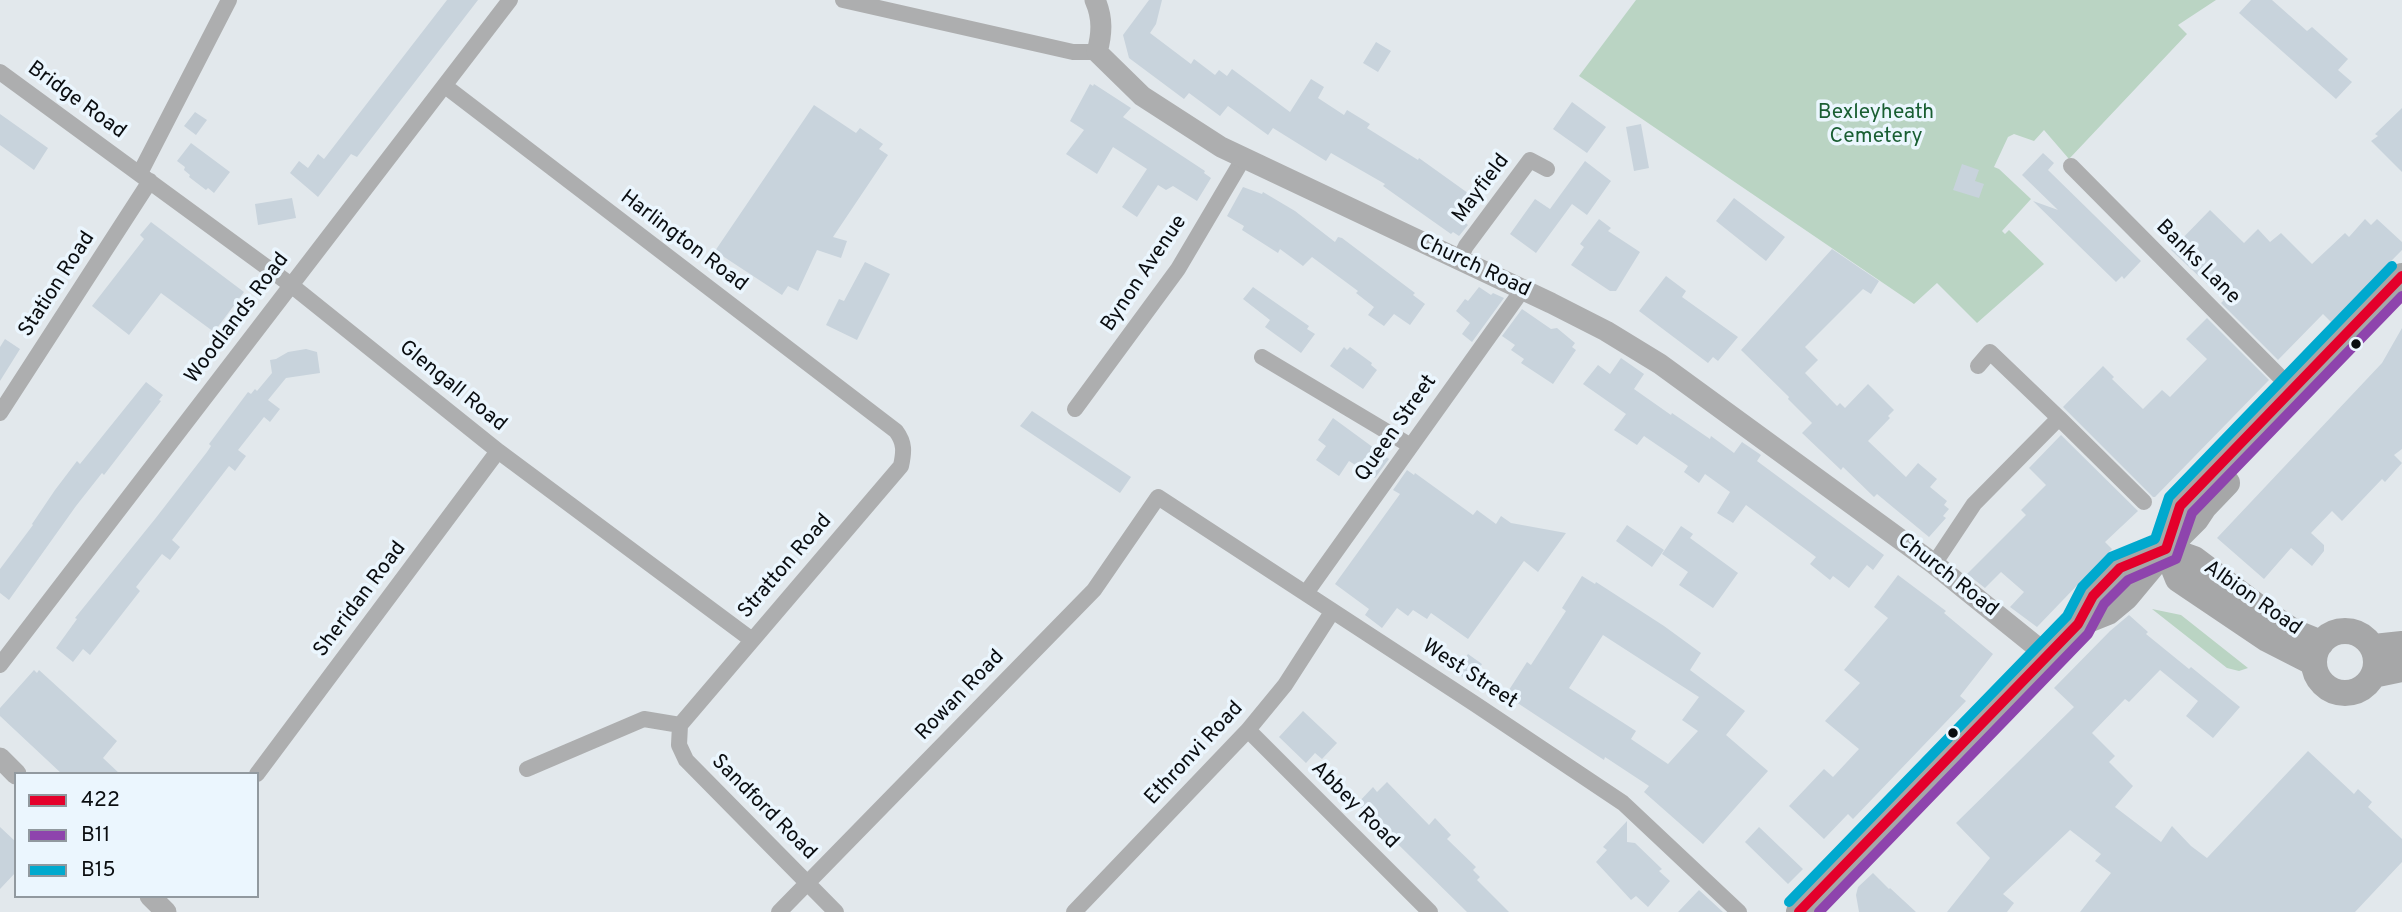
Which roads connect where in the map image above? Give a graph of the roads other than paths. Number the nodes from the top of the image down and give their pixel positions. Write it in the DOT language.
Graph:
graph roads {
  1 [pos="229,0"];
  2 [pos="510,0"];
  3 [pos="843,0"];
  4 [pos="1095,0"];
  5 [pos="1097,52"];
  6 [pos="0,72"];
  7 [pos="445,86"];
  8 [pos="1243,159"];
  9 [pos="2071,166"];
  10 [pos="1547,169"];
  11 [pos="139,173"];
  12 [pos="1459,260"];
  13 [pos="2402,276"];
  14 [pos="291,285"];
  15 [pos="1523,289"];
  16 [pos="2402,300"];
  17 [pos="1262,358"];
  18 [pos="1978,366"];
  19 [pos="2292,390"];
  20 [pos="1076,409"];
  21 [pos="0,412"];
  22 [pos="2059,418"];
  23 [pos="896,431"];
  24 [pos="1411,446"];
  25 [pos="498,451"];
  26 [pos="1158,497"];
  27 [pos="2144,502"];
  28 [pos="2166,549"];
  29 [pos="1934,564"];
  30 [pos="1306,593"];
  31 [pos="1332,612"];
  32 [pos="752,640"];
  33 [pos="2402,645"];
  34 [pos="2374,647"];
  35 [pos="2318,653"];
  36 [pos="2049,656"];
  37 [pos="0,665"];
  38 [pos="2402,669"];
  39 [pos="2373,675"];
  40 [pos="680,725"];
  41 [pos="1248,730"];
  42 [pos="0,758"];
  43 [pos="527,769"];
  44 [pos="14,772"];
  45 [pos="258,772"];
  46 [pos="808,883"];
  47 [pos="779,912"];
  48 [pos="836,912"];
  49 [pos="1074,912"];
  50 [pos="1430,912"];
  51 [pos="1739,912"];
  52 [pos="1799,912"];
  1 -- 11 [label="street, Station Road"];
  2 -- 7 [label="street, Woodlands Road"];
  3 -- 5 [label="street"];
  4 -- 5 [label="street"];
  5 -- 8 [label="street, Church Road"];
  6 -- 11 [label="street, Bridge Road"];
  7 -- 14 [label="street, Woodlands Road"];
  7 -- 23 [label="street, Harlington Road"];
  8 -- 12 [label="street, Church Road"];
  8 -- 20 [label="street, Bynon Avenue"];
  9 -- 19 [label="street, Banks Lane"];
  10 -- 12 [label="street, Mayfield"];
  11 -- 14 [label="street, Glengall Road"];
  11 -- 21 [label="street, Station Road"];
  12 -- 15 [label="street, Church Road"];
  13 -- 19 [label="main road"];
  14 -- 25 [label="street, Glengall Road"];
  14 -- 37 [label="street, Woodlands Road"];
  15 -- 24 [label="street, Queen Street"];
  15 -- 29 [label="street, Church Road"];
  16 -- 28 [label="main road"];
  17 -- 24 [label="street"];
  18 -- 22 [label="street"];
  19 -- 28 [label="main road"];
  22 -- 27 [label="street"];
  22 -- 29 [label="street"];
  23 -- 32 [label="street, Stratton Road"];
  24 -- 30 [label="street, Queen Street"];
  25 -- 32 [label="street, Glengall Road"];
  25 -- 45 [label="street, Sheridan Road"];
  26 -- 30 [label="street, West Street"];
  26 -- 46 [label="street, Rowan Road"];
  28 -- 35 [label="main road, Albion Road"];
  28 -- 36 [label="main road"];
  29 -- 36 [label="street, Church Road"];
  30 -- 31 [label="street, West Street"];
  31 -- 41 [label="street, Ethronvi Road"];
  31 -- 51 [label="street, West Street"];
  32 -- 40 [label="street, Stratton Road"];
  33 -- 34 [label="main road"];
  34 -- 35 [label="main road"];
  34 -- 39 [label="main road"];
  35 -- 39 [label="main road"];
  36 -- 52 [label="main road"];
  38 -- 39 [label="main road"];
  40 -- 43 [label="street"];
  40 -- 46 [label="street, Sandford Road"];
  41 -- 49 [label="street, Ethronvi Road"];
  41 -- 50 [label="street, Abbey Road"];
  42 -- 44 [label="street"];
  46 -- 47 [label="street, Rowan Road"];
  46 -- 48 [label="street, Sandford Road"];
}
